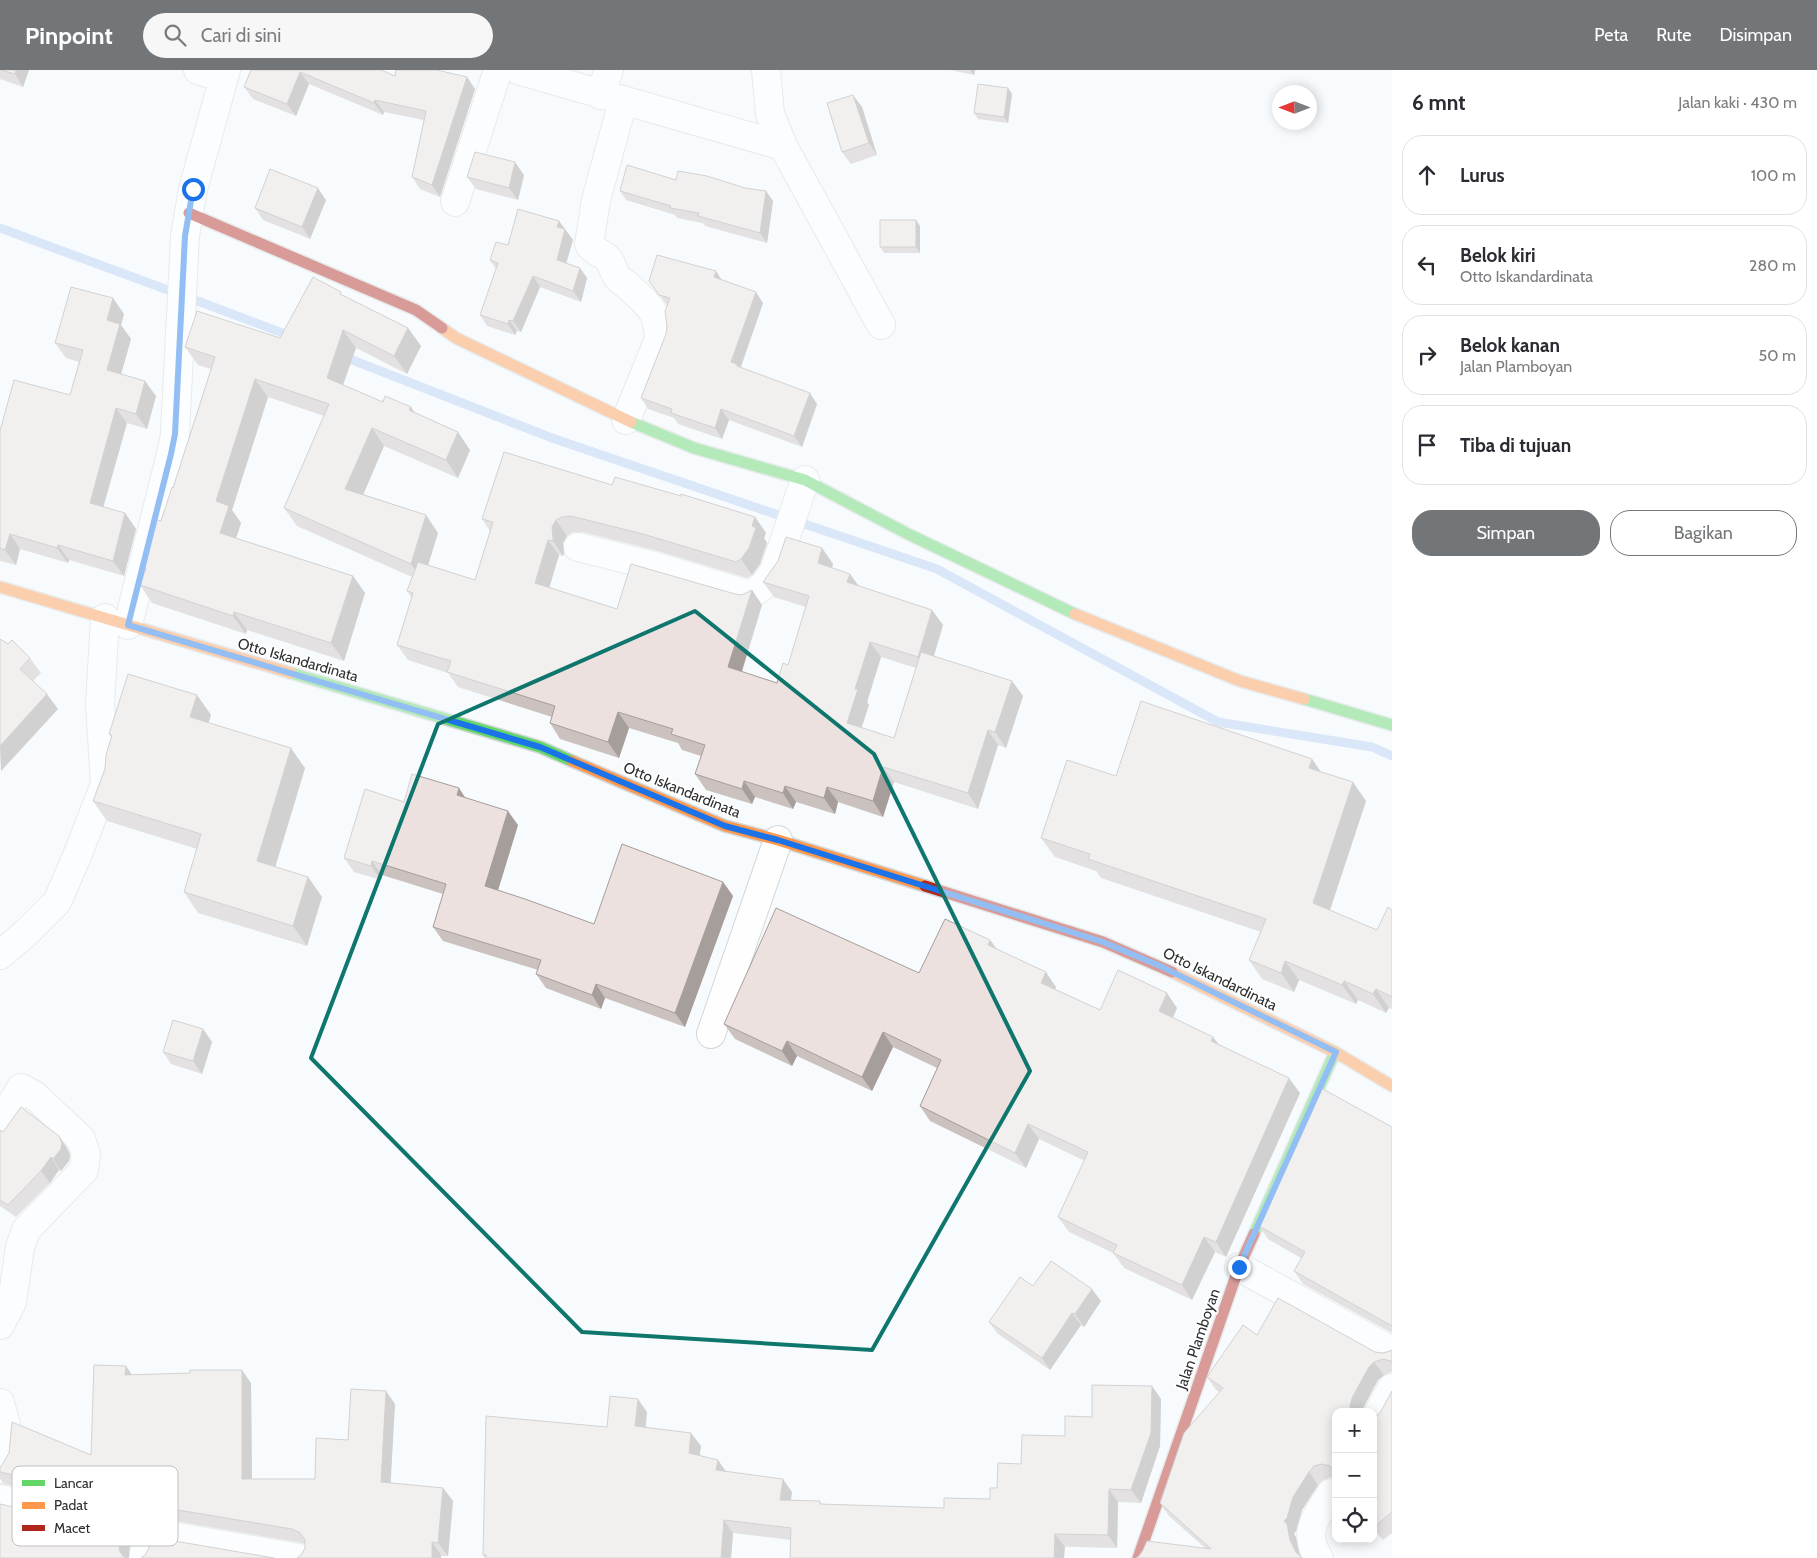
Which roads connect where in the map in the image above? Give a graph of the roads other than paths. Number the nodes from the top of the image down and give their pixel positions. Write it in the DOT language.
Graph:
graph roads {
  1 [pos="198,70"];
  2 [pos="498,70"];
  3 [pos="518,70"];
  4 [pos="766,70"];
  5 [pos="224,74"];
  6 [pos="611,89"];
  7 [pos="783,146"];
  8 [pos="455,202"];
  9 [pos="187,225"];
  10 [pos="881,325"];
  11 [pos="626,420"];
  12 [pos="805,480"];
  13 [pos="578,547"];
  14 [pos="0,587"];
  15 [pos="117,622"];
  16 [pos="1392,725"];
  17 [pos="778,840"];
  18 [pos="0,955"];
  19 [pos="711,1034"];
  20 [pos="1336,1052"];
  21 [pos="1392,1086"];
  22 [pos="0,1118"];
  23 [pos="1239,1267"];
  24 [pos="6,1313"];
  25 [pos="1392,1351"];
  26 [pos="1392,1388"];
  27 [pos="0,1404"];
  28 [pos="1377,1413"];
  29 [pos="0,1469"];
  30 [pos="1331,1493"];
  31 [pos="178,1537"];
  32 [pos="299,1558"];
  33 [pos="1138,1558"];
  34 [pos="1319,1558"];
  1 -- 5 [label="street"];
  2 -- 8 [label="street"];
  3 -- 6 [label="street"];
  4 -- 7 [label="street"];
  5 -- 9 [label="street"];
  6 -- 7 [label="street"];
  6 -- 11 [label="street"];
  7 -- 10 [label="street"];
  9 -- 11 [label="street"];
  9 -- 15 [label="street"];
  11 -- 12 [label="street"];
  12 -- 13 [label="street"];
  12 -- 16 [label="street"];
  14 -- 15 [label="street, Otto Iskandardinata"];
  15 -- 17 [label="street, Otto Iskandardinata"];
  15 -- 18 [label="street"];
  17 -- 19 [label="street"];
  17 -- 20 [label="street, Otto Iskandardinata"];
  20 -- 21 [label="street, Otto Iskandardinata"];
  20 -- 23 [label="street, Jalan Plamboyan"];
  22 -- 24 [label="street"];
  23 -- 25 [label="street"];
  23 -- 33 [label="street, Jalan Plamboyan"];
  26 -- 28 [label="street"];
  27 -- 29 [label="street"];
  30 -- 34 [label="street"];
  31 -- 32 [label="street"];
}
